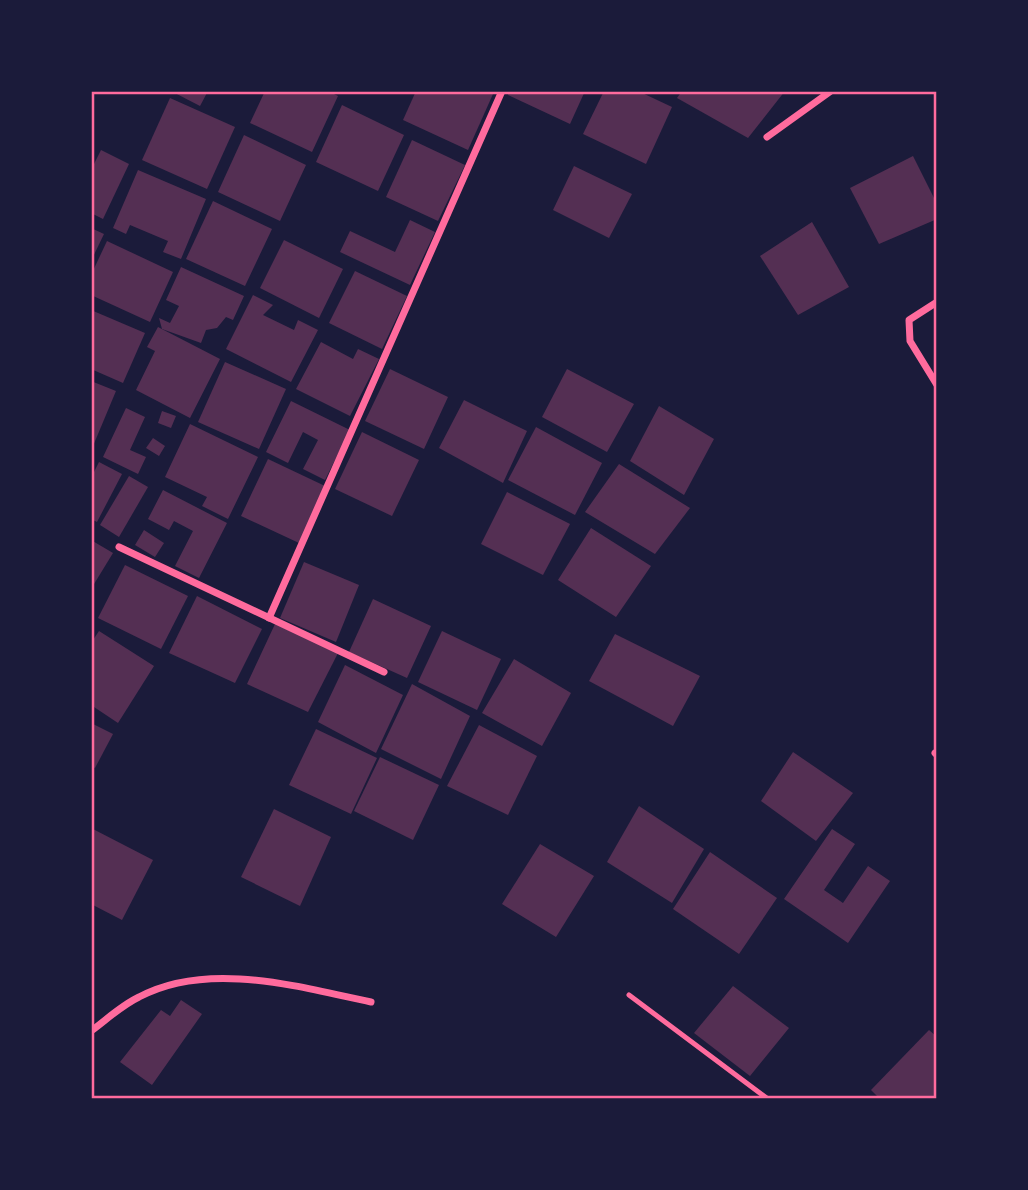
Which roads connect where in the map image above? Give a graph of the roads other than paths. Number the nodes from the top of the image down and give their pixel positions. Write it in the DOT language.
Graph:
graph roads {
  1 [pos="502,91"];
  2 [pos="831,91"];
  3 [pos="767,137"];
  4 [pos="937,302"];
  5 [pos="937,385"];
  6 [pos="120,547"];
  7 [pos="269,618"];
  8 [pos="384,672"];
  9 [pos="629,995"];
  10 [pos="371,1002"];
  11 [pos="91,1031"];
  12 [pos="768,1099"];
  1 -- 7 [label="street"];
  2 -- 3 [label="street"];
  4 -- 5 [label="street"];
  6 -- 7 [label="street"];
  7 -- 8 [label="street"];
  9 -- 12 [label="lane"];
  10 -- 11 [label="street"];
}
